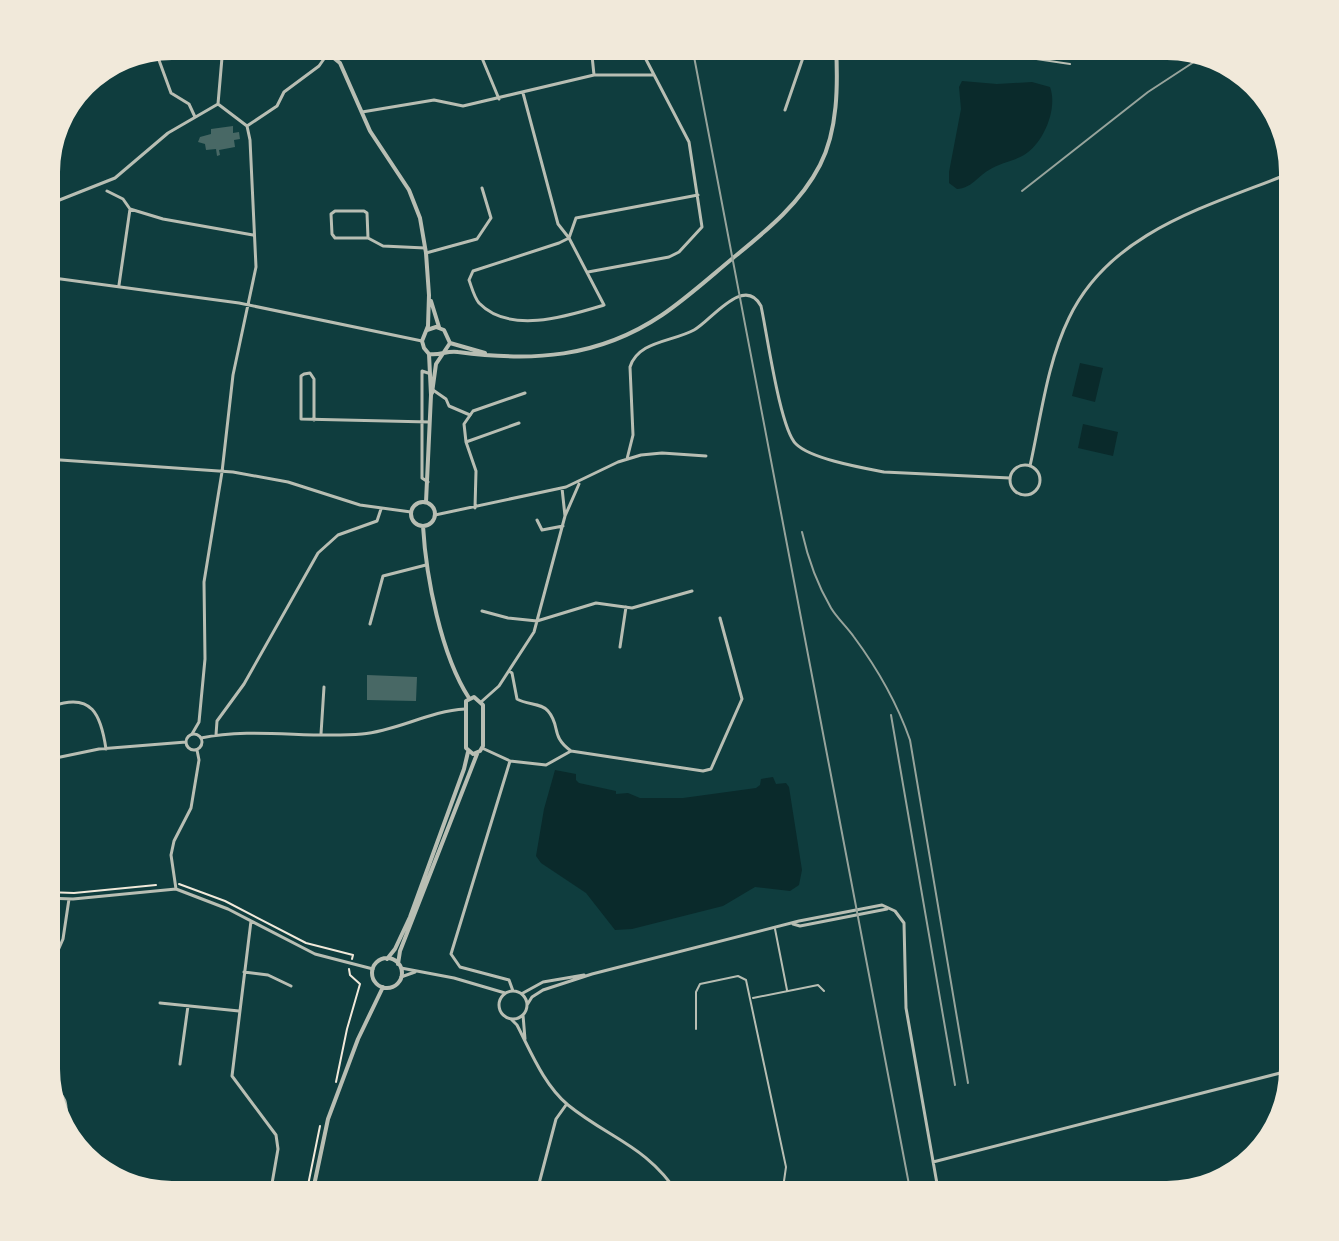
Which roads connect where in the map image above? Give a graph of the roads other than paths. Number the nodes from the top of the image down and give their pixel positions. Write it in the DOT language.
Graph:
graph roads {
  1 [pos="222,60"];
  2 [pos="324,60"];
  3 [pos="337,60"];
  4 [pos="483,60"];
  5 [pos="592,60"];
  6 [pos="646,60"];
  7 [pos="802,60"];
  8 [pos="836,60"];
  9 [pos="1043,60"];
  10 [pos="159,61"];
  11 [pos="1070,64"];
  12 [pos="594,75"];
  13 [pos="653,75"];
  14 [pos="523,93"];
  15 [pos="499,99"];
  16 [pos="218,104"];
  17 [pos="785,110"];
  18 [pos="362,112"];
  19 [pos="195,117"];
  20 [pos="247,126"];
  21 [pos="1279,178"];
  22 [pos="482,188"];
  23 [pos="107,191"];
  24 [pos="698,195"];
  25 [pos="60,200"];
  26 [pos="130,209"];
  27 [pos="253,235"];
  28 [pos="368,238"];
  29 [pos="569,238"];
  30 [pos="425,250"];
  31 [pos="588,272"];
  32 [pos="60,279"];
  33 [pos="119,286"];
  34 [pos="429,295"];
  35 [pos="246,304"];
  36 [pos="440,328"];
  37 [pos="426,331"];
  38 [pos="422,341"];
  39 [pos="450,343"];
  40 [pos="446,351"];
  41 [pos="429,354"];
  42 [pos="503,356"];
  43 [pos="422,362"];
  44 [pos="422,371"];
  45 [pos="429,373"];
  46 [pos="432,392"];
  47 [pos="525,393"];
  48 [pos="470,415"];
  49 [pos="314,420"];
  50 [pos="422,422"];
  51 [pos="429,422"];
  52 [pos="519,423"];
  53 [pos="466,442"];
  54 [pos="706,456"];
  55 [pos="627,459"];
  56 [pos="60,460"];
  57 [pos="1030,466"];
  58 [pos="222,472"];
  59 [pos="1010,478"];
  60 [pos="428,482"];
  61 [pos="579,483"];
  62 [pos="561,488"];
  63 [pos="426,502"];
  64 [pos="475,508"];
  65 [pos="381,509"];
  66 [pos="411,512"];
  67 [pos="435,515"];
  68 [pos="565,516"];
  69 [pos="537,520"];
  70 [pos="423,526"];
  71 [pos="563,526"];
  72 [pos="426,565"];
  73 [pos="692,591"];
  74 [pos="626,607"];
  75 [pos="482,611"];
  76 [pos="720,618"];
  77 [pos="537,621"];
  78 [pos="370,624"];
  79 [pos="620,647"];
  80 [pos="509,671"];
  81 [pos="324,687"];
  82 [pos="469,698"];
  83 [pos="481,702"];
  84 [pos="60,704"];
  85 [pos="465,709"];
  86 [pos="192,734"];
  87 [pos="321,734"];
  88 [pos="216,735"];
  89 [pos="201,738"];
  90 [pos="186,742"];
  91 [pos="482,748"];
  92 [pos="106,749"];
  93 [pos="197,750"];
  94 [pos="571,751"];
  95 [pos="468,752"];
  96 [pos="477,754"];
  97 [pos="60,757"];
  98 [pos="510,761"];
  99 [pos="176,886"];
  100 [pos="60,899"];
  101 [pos="69,899"];
  102 [pos="251,921"];
  103 [pos="775,928"];
  104 [pos="60,946"];
  105 [pos="387,959"];
  106 [pos="400,966"];
  107 [pos="373,969"];
  108 [pos="244,972"];
  109 [pos="415,972"];
  110 [pos="592,974"];
  111 [pos="401,977"];
  112 [pos="291,986"];
  113 [pos="383,987"];
  114 [pos="490,989"];
  115 [pos="513,991"];
  116 [pos="787,991"];
  117 [pos="824,991"];
  118 [pos="505,993"];
  119 [pos="522,994"];
  120 [pos="752,998"];
  121 [pos="500,999"];
  122 [pos="160,1003"];
  123 [pos="527,1005"];
  124 [pos="188,1006"];
  125 [pos="239,1011"];
  126 [pos="523,1015"];
  127 [pos="511,1019"];
  128 [pos="696,1029"];
  129 [pos="529,1050"];
  130 [pos="180,1064"];
  131 [pos="1279,1073"];
  132 [pos="567,1104"];
  133 [pos="933,1162"];
  134 [pos="272,1181"];
  135 [pos="312,1181"];
  136 [pos="540,1181"];
  137 [pos="668,1181"];
  138 [pos="784,1181"];
  139 [pos="936,1181"];
  1 -- 16 [label="street"];
  2 -- 20 [label="street"];
  3 -- 18 [label="street"];
  4 -- 15 [label="street"];
  5 -- 12 [label="street"];
  6 -- 13 [label="street"];
  7 -- 17 [label="street"];
  8 -- 42 [label="street"];
  9 -- 11 [label="lane"];
  10 -- 19 [label="street"];
  12 -- 13 [label="street"];
  12 -- 14 [label="street"];
  13 -- 24 [label="street"];
  14 -- 15 [label="street"];
  14 -- 29 [label="street"];
  15 -- 18 [label="street"];
  16 -- 19 [label="street"];
  16 -- 20 [label="street"];
  18 -- 30 [label="street"];
  19 -- 25 [label="street"];
  20 -- 27 [label="street"];
  21 -- 57 [label="street"];
  22 -- 30 [label="street"];
  23 -- 26 [label="street"];
  24 -- 29 [label="street"];
  24 -- 31 [label="street"];
  26 -- 27 [label="street"];
  26 -- 33 [label="street"];
  27 -- 35 [label="street"];
  28 -- 28 [label="street"];
  28 -- 30 [label="street"];
  29 -- 31 [label="street"];
  29 -- 31 [label="street"];
  30 -- 34 [label="street"];
  32 -- 33 [label="street"];
  33 -- 35 [label="street"];
  34 -- 36 [label="street"];
  34 -- 37 [label="street"];
  35 -- 38 [label="street"];
  35 -- 58 [label="street"];
  36 -- 37 [label="street"];
  36 -- 39 [label="street"];
  37 -- 38 [label="street"];
  38 -- 41 [label="street"];
  39 -- 40 [label="street"];
  39 -- 42 [label="street"];
  40 -- 41 [label="street"];
  40 -- 42 [label="street"];
  40 -- 46 [label="street"];
  41 -- 45 [label="street"];
  43 -- 44 [label="street"];
  44 -- 45 [label="street"];
  44 -- 50 [label="street"];
  45 -- 46 [label="street"];
  46 -- 48 [label="street"];
  46 -- 51 [label="street"];
  47 -- 48 [label="street"];
  48 -- 53 [label="street"];
  49 -- 49 [label="street"];
  49 -- 50 [label="street"];
  50 -- 51 [label="street"];
  50 -- 60 [label="street"];
  51 -- 60 [label="street"];
  52 -- 53 [label="street"];
  53 -- 64 [label="street"];
  54 -- 55 [label="street"];
  55 -- 59 [label="street"];
  55 -- 61 [label="street"];
  56 -- 58 [label="street"];
  57 -- 59 [label="street"];
  57 -- 59 [label="street"];
  58 -- 65 [label="street"];
  58 -- 86 [label="street"];
  60 -- 63 [label="street"];
  61 -- 62 [label="street"];
  61 -- 68 [label="street"];
  62 -- 64 [label="street"];
  62 -- 68 [label="street"];
  63 -- 66 [label="street"];
  63 -- 67 [label="street"];
  64 -- 67 [label="street"];
  65 -- 66 [label="street"];
  65 -- 88 [label="street"];
  66 -- 70 [label="street"];
  67 -- 70 [label="street"];
  68 -- 71 [label="street"];
  69 -- 71 [label="street"];
  70 -- 72 [label="street"];
  71 -- 77 [label="street"];
  72 -- 78 [label="street"];
  72 -- 82 [label="street"];
  73 -- 74 [label="street"];
  74 -- 77 [label="street"];
  74 -- 79 [label="street"];
  75 -- 77 [label="street"];
  76 -- 94 [label="street"];
  77 -- 80 [label="street"];
  80 -- 83 [label="street"];
  80 -- 94 [label="street"];
  81 -- 87 [label="street"];
  82 -- 83 [label="street"];
  82 -- 85 [label="street"];
  83 -- 91 [label="street"];
  84 -- 92 [label="street"];
  85 -- 87 [label="street"];
  85 -- 95 [label="street"];
  86 -- 89 [label="street"];
  86 -- 90 [label="street"];
  87 -- 88 [label="street"];
  88 -- 89 [label="street"];
  89 -- 93 [label="street"];
  90 -- 92 [label="street"];
  90 -- 93 [label="street"];
  91 -- 96 [label="street"];
  91 -- 98 [label="street"];
  92 -- 97 [label="street"];
  93 -- 99 [label="street"];
  94 -- 98 [label="street"];
  95 -- 96 [label="street"];
  95 -- 105 [label="street"];
  96 -- 106 [label="street"];
  98 -- 115 [label="street"];
  99 -- 101 [label="street"];
  99 -- 102 [label="street"];
  100 -- 101 [label="street"];
  101 -- 104 [label="street"];
  102 -- 107 [label="street"];
  102 -- 108 [label="street"];
  103 -- 110 [label="street"];
  103 -- 116 [label="lane"];
  103 -- 133 [label="street"];
  105 -- 106 [label="street"];
  105 -- 107 [label="street"];
  106 -- 109 [label="street"];
  106 -- 111 [label="street"];
  107 -- 113 [label="street"];
  108 -- 112 [label="street"];
  108 -- 125 [label="street"];
  109 -- 111 [label="street"];
  109 -- 114 [label="street"];
  110 -- 119 [label="street"];
  110 -- 123 [label="street"];
  111 -- 113 [label="street"];
  113 -- 135 [label="street"];
  114 -- 118 [label="street"];
  114 -- 121 [label="street"];
  115 -- 118 [label="street"];
  115 -- 119 [label="street"];
  116 -- 117 [label="lane"];
  116 -- 120 [label="lane"];
  118 -- 121 [label="street"];
  119 -- 123 [label="street"];
  120 -- 128 [label="lane"];
  120 -- 138 [label="lane"];
  121 -- 127 [label="street"];
  122 -- 124 [label="street"];
  123 -- 126 [label="street"];
  124 -- 125 [label="street"];
  124 -- 130 [label="street"];
  125 -- 134 [label="street"];
  126 -- 127 [label="street"];
  126 -- 129 [label="street"];
  127 -- 129 [label="street"];
  129 -- 132 [label="street"];
  131 -- 133 [label="street"];
  132 -- 136 [label="street"];
  132 -- 137 [label="street"];
  133 -- 139 [label="street"];
}
